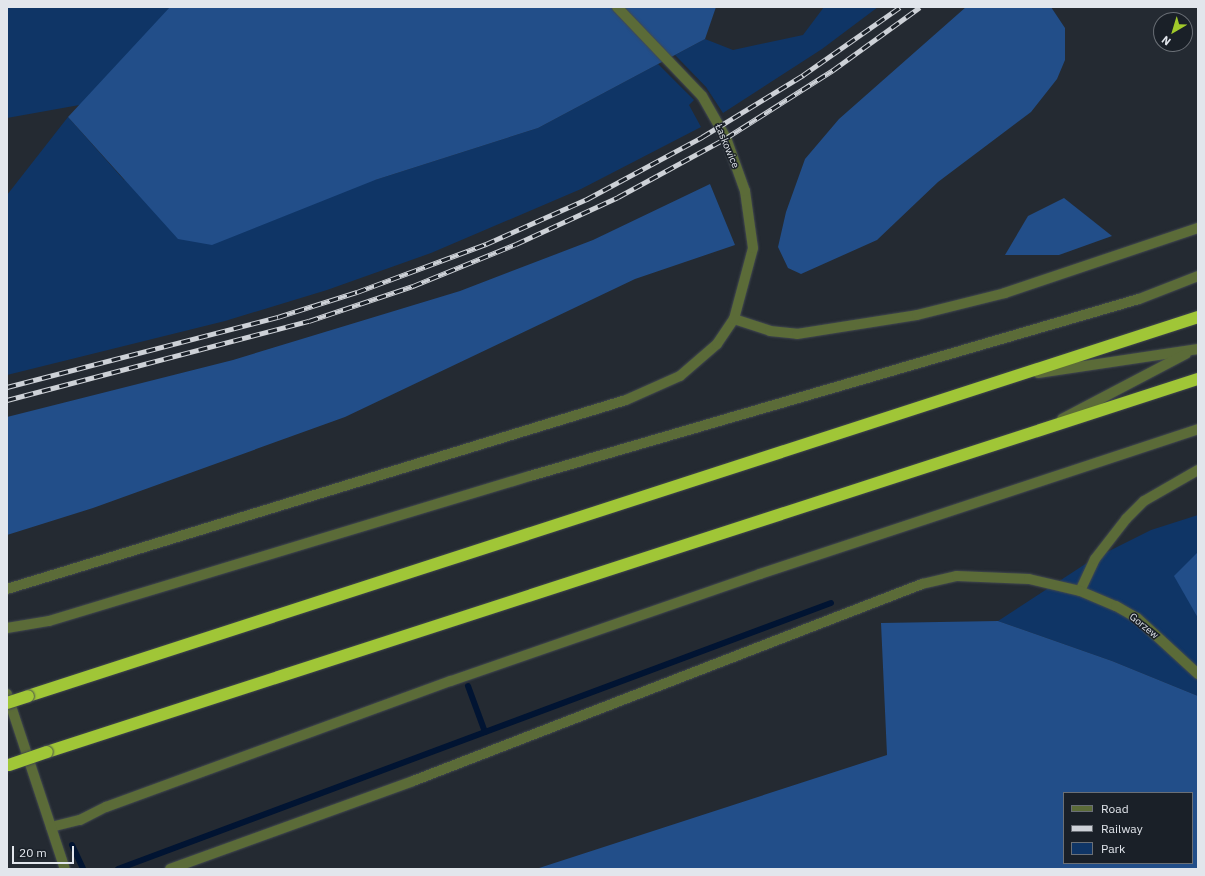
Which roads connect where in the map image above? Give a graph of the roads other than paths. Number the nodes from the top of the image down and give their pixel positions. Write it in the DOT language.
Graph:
graph roads {
  1 [pos="617,7"];
  2 [pos="1198,228"];
  3 [pos="1198,276"];
  4 [pos="1198,317"];
  5 [pos="734,319"];
  6 [pos="1196,349"];
  7 [pos="1018,376"];
  8 [pos="1198,379"];
  9 [pos="1198,429"];
  10 [pos="1038,432"];
  11 [pos="1198,470"];
  12 [pos="7,588"];
  13 [pos="1080,591"];
  14 [pos="7,628"];
  15 [pos="1198,674"];
  16 [pos="7,694"];
  17 [pos="7,703"];
  18 [pos="8,765"];
  19 [pos="52,827"];
  20 [pos="65,869"];
  21 [pos="170,869"];
  1 -- 5 [label="street, Łaskowice"];
  2 -- 5 [label="street"];
  3 -- 14 [label="street"];
  4 -- 7 [label="highway"];
  5 -- 12 [label="street, Łaskowice"];
  6 -- 7 [label="street"];
  6 -- 10 [label="street"];
  7 -- 17 [label="highway, bridge"];
  8 -- 10 [label="highway"];
  9 -- 19 [label="street"];
  10 -- 18 [label="highway, bridge"];
  11 -- 13 [label="street"];
  13 -- 15 [label="street, Gorzew"];
  13 -- 21 [label="street, Gorzew"];
  16 -- 19 [label="street"];
  19 -- 20 [label="street"];
}
